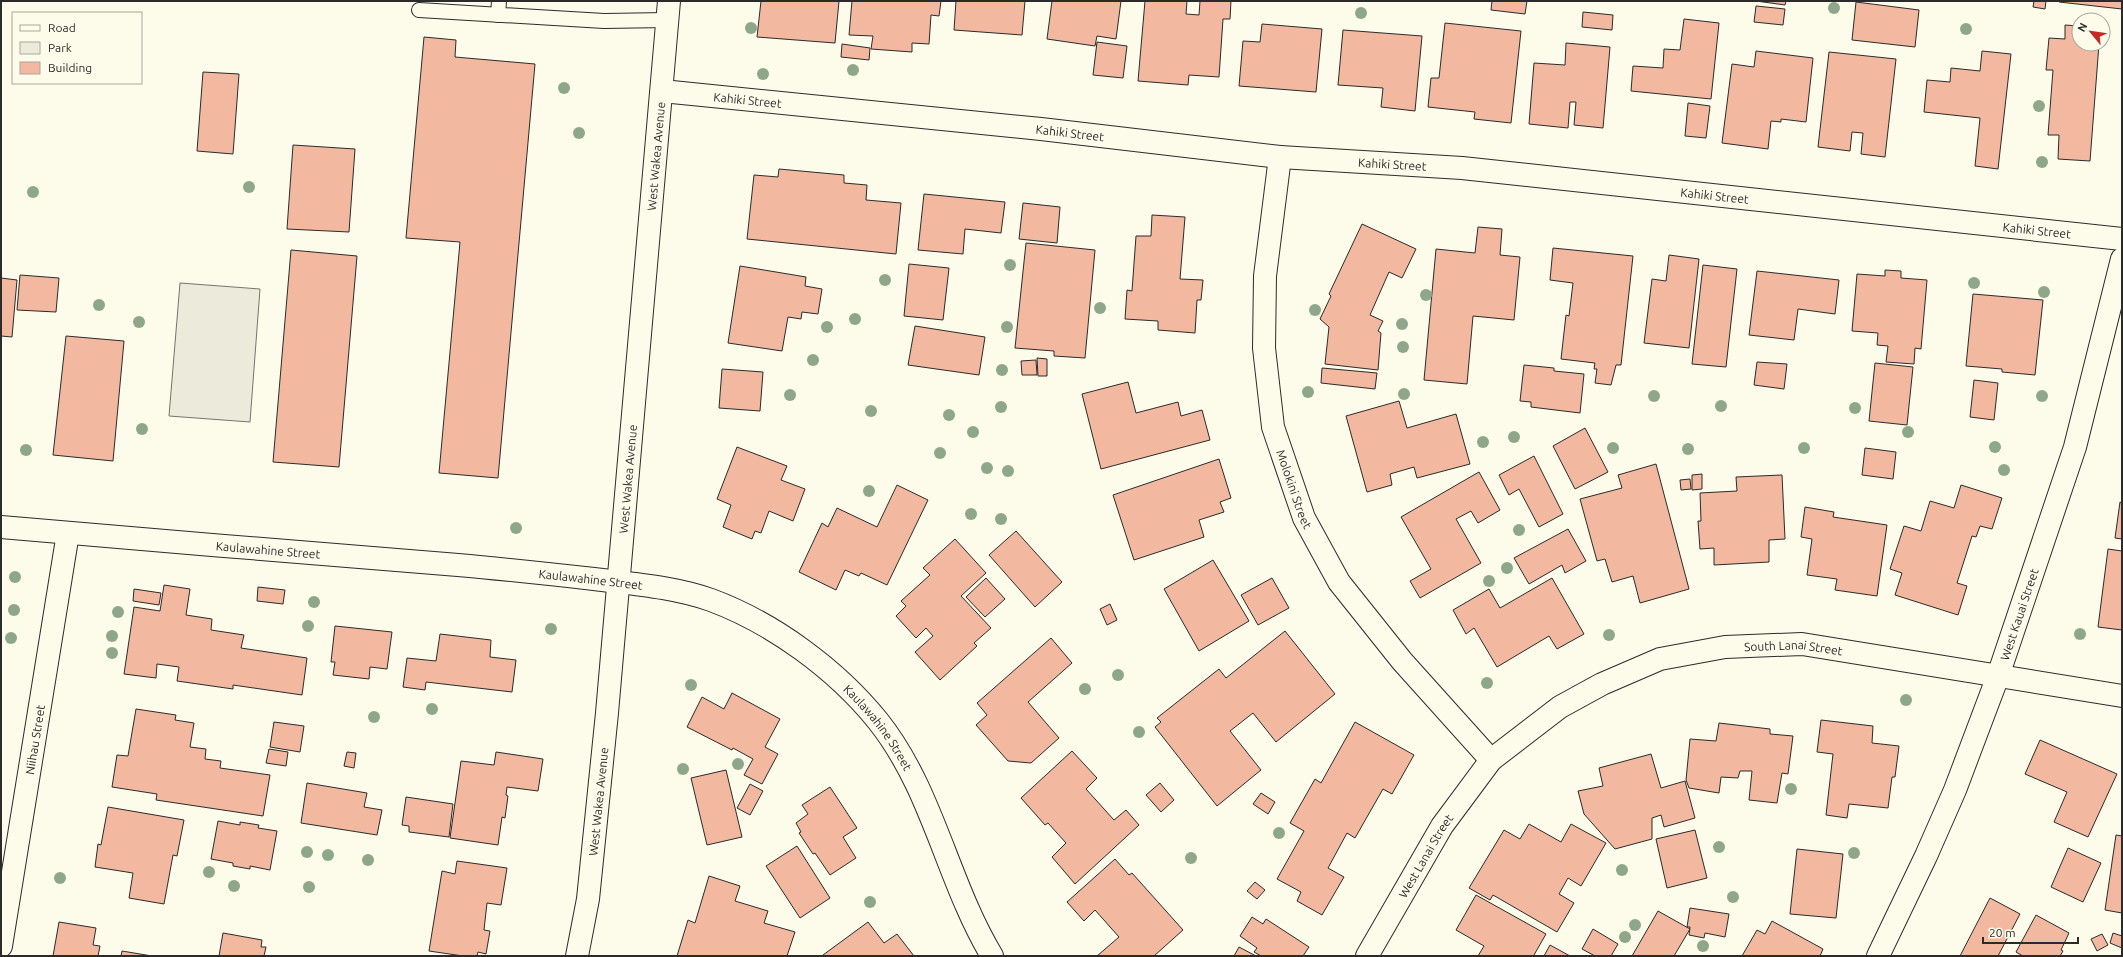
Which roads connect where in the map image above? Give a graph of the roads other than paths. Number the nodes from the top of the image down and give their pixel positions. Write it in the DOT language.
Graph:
graph roads {
  1 [pos="499,1"];
  2 [pos="419,10"];
  3 [pos="668,11"];
  4 [pos="498,15"];
  5 [pos="662,91"];
  6 [pos="1280,157"];
  7 [pos="2122,239"];
  8 [pos="2122,258"];
  9 [pos="1,527"];
  10 [pos="68,533"];
  11 [pos="618,582"];
  12 [pos="1998,676"];
  13 [pos="2122,696"];
  14 [pos="1491,760"];
  15 [pos="1,946"];
  16 [pos="577,956"];
  17 [pos="992,956"];
  18 [pos="1367,956"];
  19 [pos="1878,956"];
  1 -- 4 [label="lane"];
  2 -- 4 [label="lane"];
  3 -- 4 [label="lane"];
  3 -- 5 [label="street, West Wakea Avenue"];
  5 -- 6 [label="street, Kahiki Street"];
  5 -- 11 [label="street, West Wakea Avenue"];
  6 -- 7 [label="street, Kahiki Street"];
  6 -- 14 [label="street, Molokini Street"];
  8 -- 12 [label="street, West Kauai Street"];
  9 -- 10 [label="street, Kaulawahine Street"];
  10 -- 11 [label="street, Kaulawahine Street"];
  10 -- 15 [label="street, Niihau Street"];
  11 -- 16 [label="street, West Wakea Avenue"];
  11 -- 17 [label="street, Kaulawahine Street"];
  12 -- 13 [label="street, South Lanai Street"];
  12 -- 14 [label="street, South Lanai Street"];
  12 -- 19 [label="street, West Kauai Street"];
  14 -- 18 [label="street, West Lanai Street"];
}
